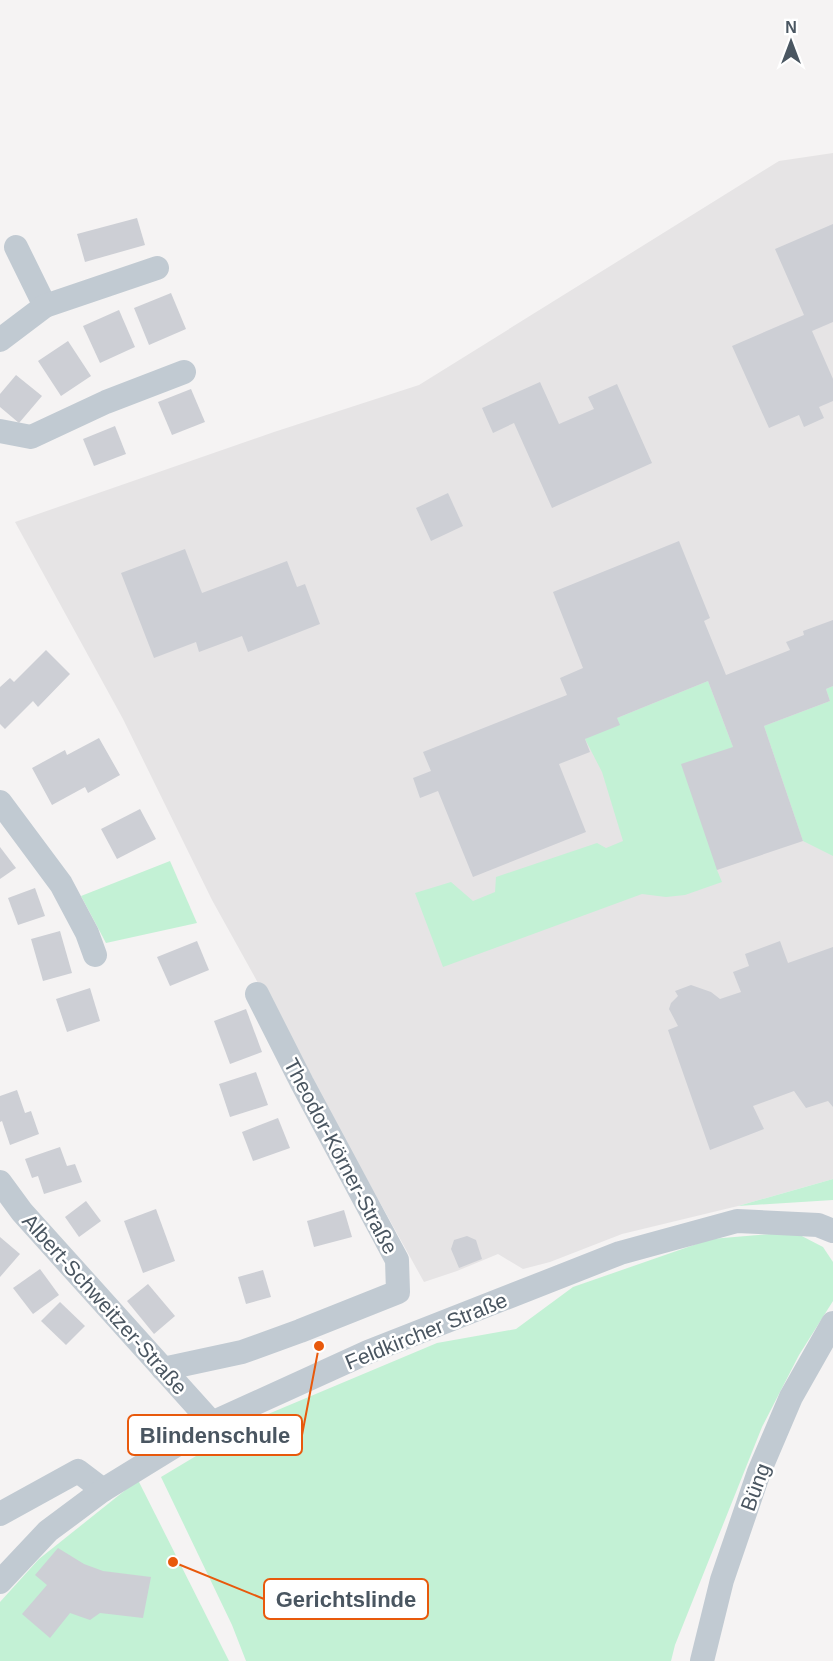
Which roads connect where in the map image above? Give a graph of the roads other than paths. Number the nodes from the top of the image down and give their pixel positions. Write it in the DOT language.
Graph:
graph roads {
  1 [pos="16,247"];
  2 [pos="157,268"];
  3 [pos="45,306"];
  4 [pos="0,340"];
  5 [pos="184,372"];
  6 [pos="0,431"];
  7 [pos="0,802"];
  8 [pos="94,955"];
  9 [pos="257,994"];
  10 [pos="0,1182"];
  11 [pos="833,1231"];
  12 [pos="833,1323"];
  13 [pos="163,1369"];
  14 [pos="212,1423"];
  15 [pos="103,1490"];
  16 [pos="0,1514"];
  17 [pos="0,1582"];
  18 [pos="702,1661"];
  1 -- 3 [label="street"];
  2 -- 3 [label="street"];
  3 -- 4 [label="street"];
  5 -- 6 [label="street"];
  7 -- 8 [label="street"];
  9 -- 13 [label="street, Theodor-Körner-Straße"];
  10 -- 13 [label="street, Albert-Schweitzer-Straße"];
  11 -- 14 [label="street, Feldkircher Straße"];
  12 -- 18 [label="street, Büng"];
  13 -- 14 [label="street, Albert-Schweitzer-Straße"];
  14 -- 15 [label="street, Feldkircher Straße"];
  15 -- 16 [label="street"];
  15 -- 17 [label="street, Feldkircher Straße"];
}
